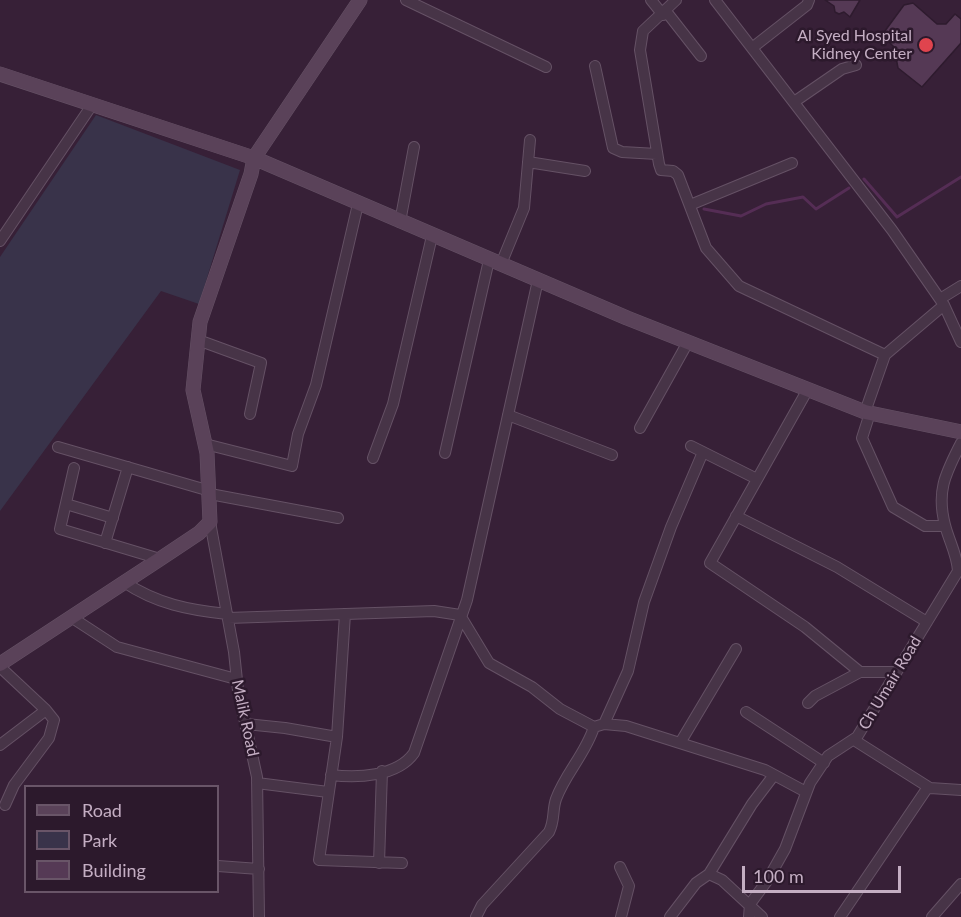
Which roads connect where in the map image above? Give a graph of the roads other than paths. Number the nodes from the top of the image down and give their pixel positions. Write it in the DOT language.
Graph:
graph roads {
  1 [pos="360,0"];
  2 [pos="406,0"];
  3 [pos="651,0"];
  4 [pos="676,0"];
  5 [pos="715,0"];
  6 [pos="809,0"];
  7 [pos="664,12"];
  8 [pos="752,48"];
  9 [pos="701,56"];
  10 [pos="856,65"];
  11 [pos="595,66"];
  12 [pos="546,67"];
  13 [pos="0,74"];
  14 [pos="794,102"];
  15 [pos="92,105"];
  16 [pos="530,140"];
  17 [pos="414,147"];
  18 [pos="657,154"];
  19 [pos="254,159"];
  20 [pos="528,162"];
  21 [pos="792,164"];
  22 [pos="585,171"];
  23 [pos="358,204"];
  24 [pos="690,205"];
  25 [pos="400,222"];
  26 [pos="432,236"];
  27 [pos="0,241"];
  28 [pos="495,262"];
  29 [pos="538,280"];
  30 [pos="961,286"];
  31 [pos="942,302"];
  32 [pos="198,340"];
  33 [pos="688,342"];
  34 [pos="961,342"];
  35 [pos="885,355"];
  36 [pos="808,389"];
  37 [pos="868,412"];
  38 [pos="250,414"];
  39 [pos="508,415"];
  40 [pos="640,428"];
  41 [pos="961,432"];
  42 [pos="961,443"];
  43 [pos="205,444"];
  44 [pos="691,446"];
  45 [pos="58,447"];
  46 [pos="702,452"];
  47 [pos="446,453"];
  48 [pos="612,455"];
  49 [pos="373,458"];
  50 [pos="128,467"];
  51 [pos="74,468"];
  52 [pos="757,479"];
  53 [pos="210,493"];
  54 [pos="66,504"];
  55 [pos="736,516"];
  56 [pos="112,518"];
  57 [pos="338,519"];
  58 [pos="210,522"];
  59 [pos="945,526"];
  60 [pos="105,543"];
  61 [pos="160,559"];
  62 [pos="959,568"];
  63 [pos="124,582"];
  64 [pos="345,614"];
  65 [pos="460,615"];
  66 [pos="227,616"];
  67 [pos="71,618"];
  68 [pos="927,622"];
  69 [pos="736,649"];
  70 [pos="0,665"];
  71 [pos="860,672"];
  72 [pos="896,672"];
  73 [pos="236,679"];
  74 [pos="808,703"];
  75 [pos="46,710"];
  76 [pos="746,712"];
  77 [pos="246,724"];
  78 [pos="599,725"];
  79 [pos="337,737"];
  80 [pos="854,740"];
  81 [pos="680,743"];
  82 [pos="0,745"];
  83 [pos="824,763"];
  84 [pos="382,771"];
  85 [pos="774,775"];
  86 [pos="331,776"];
  87 [pos="257,783"];
  88 [pos="928,787"];
  89 [pos="961,790"];
  90 [pos="328,792"];
  91 [pos="806,792"];
  92 [pos="5,805"];
  93 [pos="379,863"];
  94 [pos="402,863"];
  95 [pos="219,866"];
  96 [pos="621,867"];
  97 [pos="259,869"];
  98 [pos="708,874"];
  99 [pos="961,884"];
  100 [pos="750,904"];
  101 [pos="259,917"];
  102 [pos="476,917"];
  103 [pos="621,917"];
  104 [pos="670,917"];
  105 [pos="749,917"];
  106 [pos="762,917"];
  107 [pos="840,917"];
  108 [pos="932,917"];
  1 -- 19 [label="street"];
  2 -- 12 [label="street"];
  3 -- 7 [label="street"];
  4 -- 7 [label="street"];
  5 -- 8 [label="street"];
  6 -- 8 [label="street"];
  7 -- 9 [label="street"];
  7 -- 18 [label="street"];
  8 -- 14 [label="street"];
  10 -- 14 [label="street"];
  11 -- 18 [label="street"];
  13 -- 15 [label="street"];
  14 -- 31 [label="street"];
  15 -- 19 [label="street"];
  15 -- 27 [label="street"];
  16 -- 20 [label="street"];
  17 -- 25 [label="street"];
  18 -- 24 [label="street"];
  19 -- 23 [label="street"];
  19 -- 32 [label="street"];
  20 -- 22 [label="street"];
  20 -- 28 [label="street"];
  21 -- 24 [label="street"];
  23 -- 25 [label="street"];
  23 -- 43 [label="street"];
  24 -- 35 [label="street"];
  25 -- 26 [label="street"];
  26 -- 28 [label="street"];
  26 -- 49 [label="street"];
  28 -- 29 [label="street"];
  28 -- 47 [label="street"];
  29 -- 33 [label="street"];
  29 -- 39 [label="street"];
  30 -- 31 [label="street"];
  31 -- 34 [label="street"];
  31 -- 35 [label="street"];
  32 -- 38 [label="street"];
  32 -- 43 [label="street"];
  33 -- 36 [label="street"];
  33 -- 40 [label="street"];
  35 -- 37 [label="street"];
  36 -- 37 [label="street"];
  36 -- 52 [label="street"];
  37 -- 41 [label="street"];
  37 -- 59 [label="street"];
  39 -- 48 [label="street"];
  39 -- 65 [label="street"];
  42 -- 59 [label="street, Ch Umair Road"];
  43 -- 53 [label="street"];
  44 -- 46 [label="street"];
  45 -- 50 [label="street"];
  46 -- 52 [label="street"];
  46 -- 78 [label="street"];
  50 -- 53 [label="street"];
  50 -- 56 [label="street"];
  51 -- 54 [label="street"];
  52 -- 55 [label="street"];
  53 -- 57 [label="street"];
  53 -- 58 [label="street"];
  54 -- 56 [label="street"];
  54 -- 60 [label="street"];
  55 -- 68 [label="street"];
  55 -- 71 [label="street"];
  56 -- 60 [label="street"];
  58 -- 61 [label="street"];
  58 -- 66 [label="street, Malik Road"];
  59 -- 62 [label="street, Ch Umair Road"];
  60 -- 61 [label="street"];
  61 -- 63 [label="street"];
  62 -- 68 [label="street, Ch Umair Road"];
  63 -- 66 [label="street"];
  63 -- 67 [label="street"];
  64 -- 65 [label="street"];
  64 -- 66 [label="street"];
  64 -- 79 [label="street"];
  65 -- 78 [label="street"];
  65 -- 84 [label="street"];
  66 -- 73 [label="street, Malik Road"];
  67 -- 70 [label="street"];
  67 -- 73 [label="street"];
  68 -- 72 [label="street, Ch Umair Road"];
  69 -- 81 [label="street"];
  70 -- 75 [label="street"];
  71 -- 72 [label="street"];
  71 -- 74 [label="street"];
  72 -- 80 [label="street, Ch Umair Road"];
  73 -- 77 [label="street, Malik Road"];
  75 -- 82 [label="street"];
  75 -- 92 [label="street"];
  76 -- 83 [label="street"];
  77 -- 79 [label="street"];
  77 -- 87 [label="street, Malik Road"];
  78 -- 81 [label="street"];
  78 -- 102 [label="street"];
  79 -- 86 [label="street"];
  80 -- 83 [label="street, Ch Umair Road"];
  80 -- 88 [label="street"];
  81 -- 85 [label="street"];
  83 -- 91 [label="street, Ch Umair Road"];
  84 -- 86 [label="street"];
  84 -- 93 [label="street"];
  85 -- 91 [label="street"];
  85 -- 98 [label="street"];
  86 -- 90 [label="street"];
  87 -- 90 [label="street"];
  87 -- 97 [label="street, Malik Road"];
  88 -- 89 [label="street"];
  88 -- 107 [label="street"];
  90 -- 93 [label="street"];
  91 -- 100 [label="street, Ch Umair Road"];
  93 -- 94 [label="street"];
  95 -- 97 [label="street"];
  96 -- 103 [label="street"];
  97 -- 101 [label="street, Malik Road"];
  98 -- 100 [label="street"];
  98 -- 104 [label="street"];
  99 -- 108 [label="street"];
  100 -- 105 [label="street"];
  100 -- 106 [label="street"];
}
